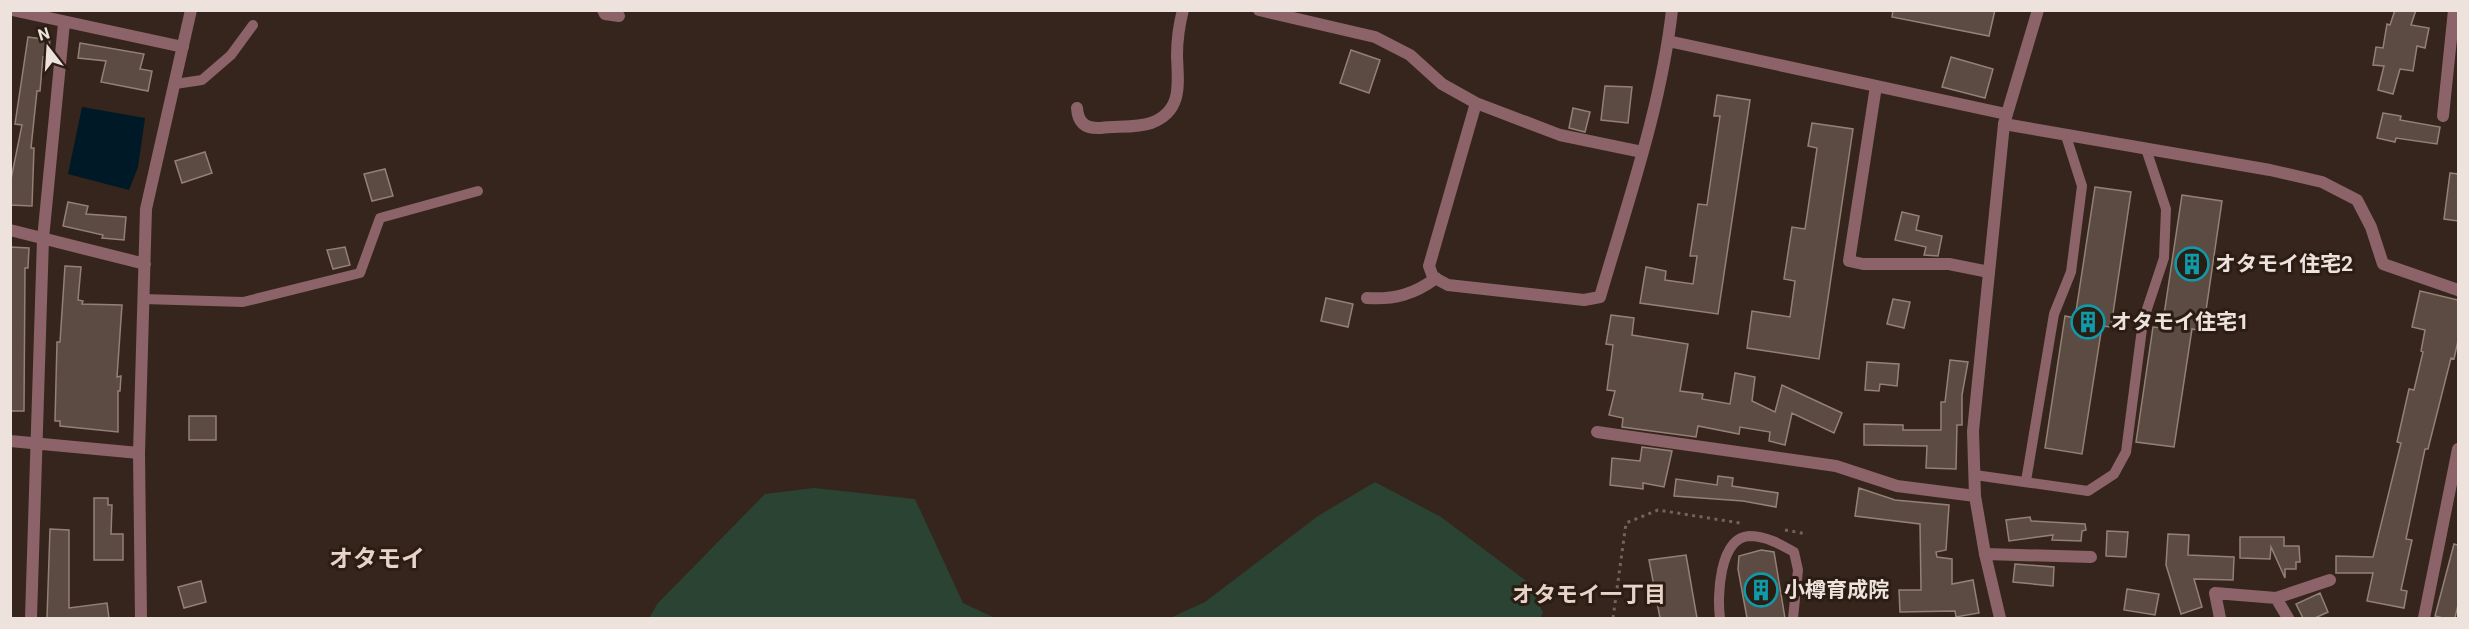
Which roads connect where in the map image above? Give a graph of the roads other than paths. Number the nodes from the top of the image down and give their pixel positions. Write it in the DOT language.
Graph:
graph roads {
  1 [pos="12,10"];
  2 [pos="191,10"];
  3 [pos="603,10"];
  4 [pos="1183,10"];
  5 [pos="1259,10"];
  6 [pos="1672,10"];
  7 [pos="2038,10"];
  8 [pos="2454,10"];
  9 [pos="619,16"];
  10 [pos="64,23"];
  11 [pos="253,25"];
  12 [pos="1668,41"];
  13 [pos="183,47"];
  14 [pos="175,84"];
  15 [pos="1876,86"];
  16 [pos="1476,103"];
  17 [pos="1077,108"];
  18 [pos="2444,116"];
  19 [pos="2005,119"];
  20 [pos="2066,136"];
  21 [pos="2146,149"];
  22 [pos="1642,152"];
  23 [pos="478,191"];
  24 [pos="10,230"];
  25 [pos="43,239"];
  26 [pos="145,264"];
  27 [pos="1989,272"];
  28 [pos="1436,278"];
  29 [pos="2458,290"];
  30 [pos="1367,298"];
  31 [pos="143,299"];
  32 [pos="1597,432"];
  33 [pos="10,441"];
  34 [pos="39,444"];
  35 [pos="2458,449"];
  36 [pos="139,453"];
  37 [pos="1975,475"];
  38 [pos="2026,481"];
  39 [pos="1975,496"];
  40 [pos="1984,554"];
  41 [pos="2091,557"];
  42 [pos="2330,580"];
  43 [pos="2277,598"];
  44 [pos="31,618"];
  45 [pos="141,618"];
  46 [pos="1720,618"];
  47 [pos="1793,618"];
  48 [pos="2000,618"];
  49 [pos="2220,618"];
  50 [pos="2288,618"];
  51 [pos="2424,618"];
  1 -- 10 [label="street"];
  2 -- 13 [label="street"];
  3 -- 9 [label="street"];
  4 -- 17 [label="street"];
  5 -- 16 [label="street"];
  6 -- 12 [label="street"];
  7 -- 19 [label="street"];
  8 -- 18 [label="street"];
  10 -- 13 [label="street"];
  10 -- 25 [label="street"];
  11 -- 14 [label="lane"];
  12 -- 15 [label="street"];
  12 -- 22 [label="street"];
  13 -- 14 [label="street"];
  14 -- 26 [label="street"];
  15 -- 19 [label="street"];
  15 -- 27 [label="street"];
  16 -- 22 [label="street"];
  16 -- 28 [label="street"];
  19 -- 20 [label="street"];
  19 -- 27 [label="street"];
  20 -- 21 [label="street"];
  20 -- 38 [label="lane"];
  21 -- 29 [label="street"];
  21 -- 38 [label="lane"];
  22 -- 28 [label="street"];
  23 -- 31 [label="lane"];
  24 -- 25 [label="street"];
  25 -- 26 [label="street"];
  25 -- 34 [label="street"];
  26 -- 31 [label="street"];
  27 -- 37 [label="street"];
  28 -- 30 [label="street"];
  31 -- 36 [label="street"];
  32 -- 39 [label="street"];
  33 -- 34 [label="street"];
  34 -- 36 [label="street"];
  34 -- 44 [label="street"];
  35 -- 51 [label="street"];
  36 -- 45 [label="street"];
  37 -- 38 [label="lane"];
  37 -- 39 [label="street"];
  39 -- 40 [label="street"];
  40 -- 41 [label="street"];
  40 -- 48 [label="street"];
  42 -- 43 [label="street"];
  43 -- 49 [label="street"];
  43 -- 50 [label="street"];
  46 -- 47 [label="lane"];
}
